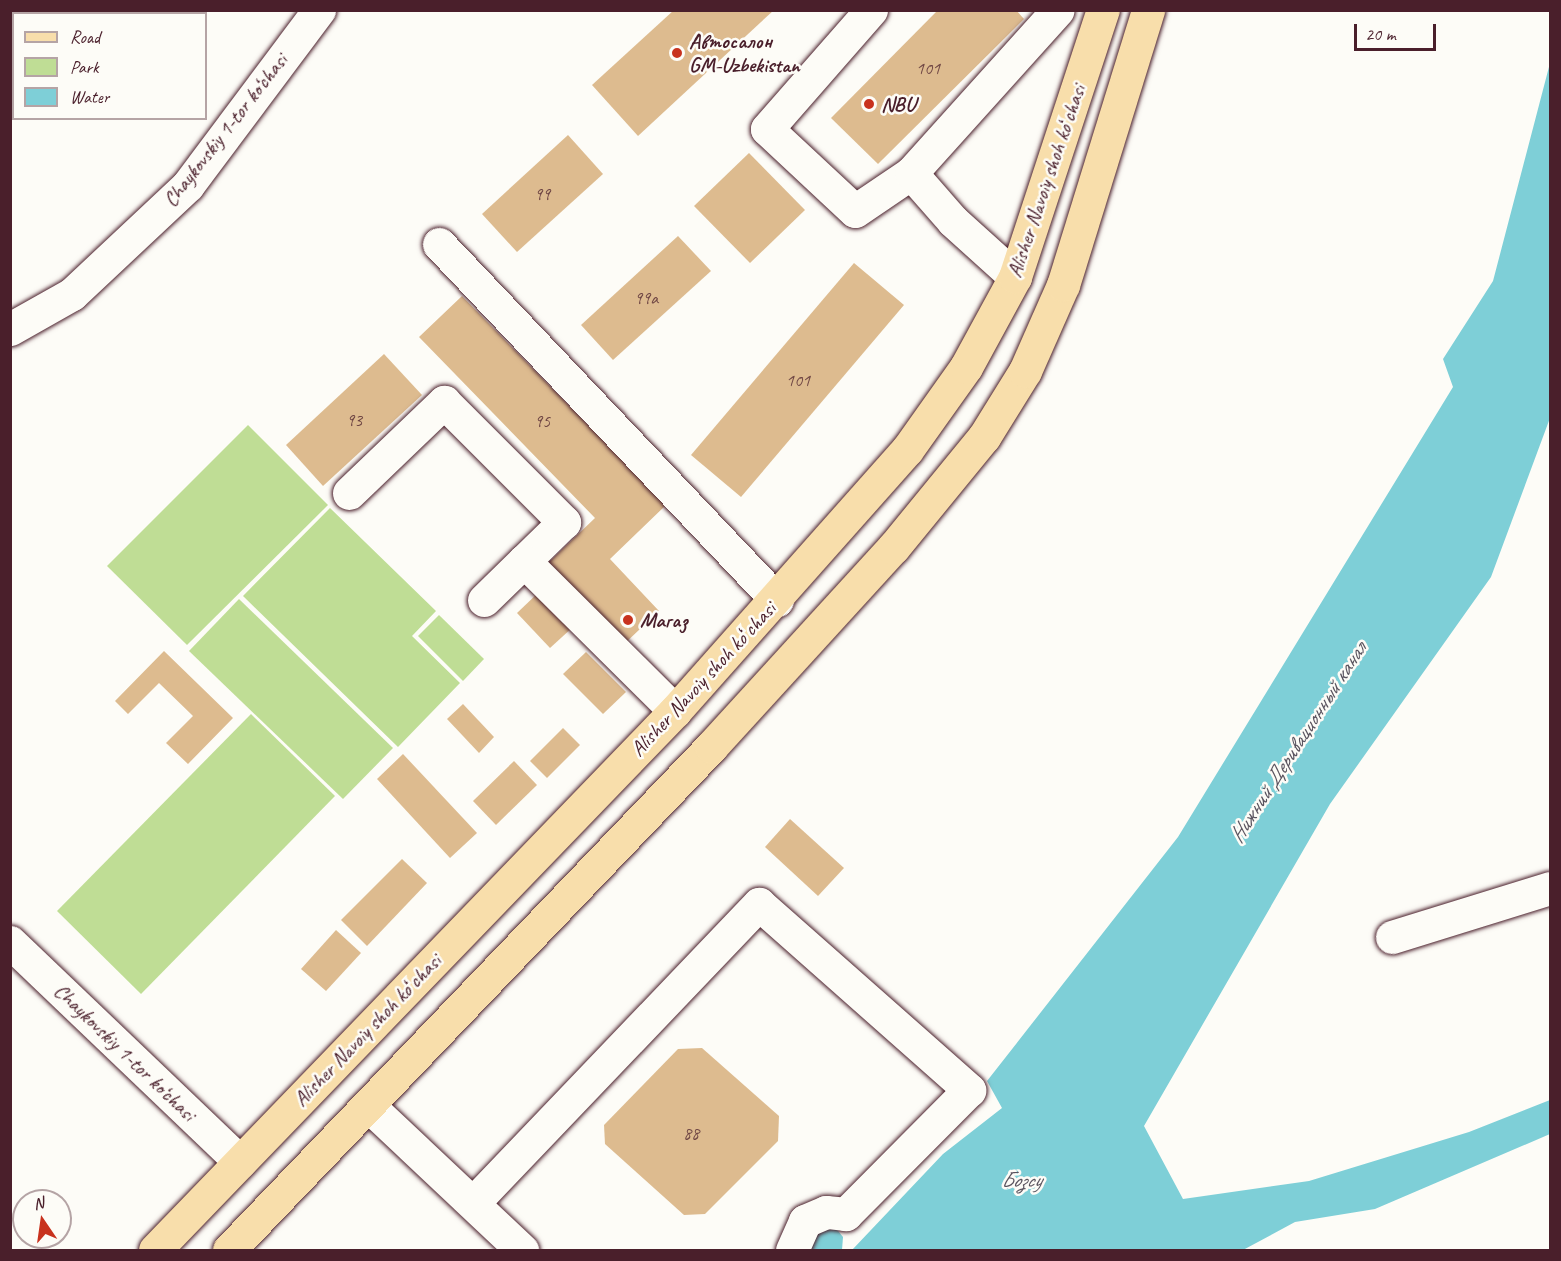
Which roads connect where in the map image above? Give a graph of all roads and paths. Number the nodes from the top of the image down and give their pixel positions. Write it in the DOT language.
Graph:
graph roads {
  1 [pos="319,10"];
  2 [pos="871,10"];
  3 [pos="1058,10"];
  4 [pos="1103,10"];
  5 [pos="1148,10"];
  6 [pos="911,173"];
  7 [pos="439,244"];
  8 [pos="1015,277"];
  9 [pos="10,329"];
  10 [pos="348,493"];
  11 [pos="524,561"];
  12 [pos="484,600"];
  13 [pos="777,600"];
  14 [pos="675,711"];
  15 [pos="1551,888"];
  16 [pos="1392,937"];
  17 [pos="10,942"];
  18 [pos="368,1105"];
  19 [pos="240,1162"];
  20 [pos="473,1203"];
  21 [pos="155,1251"];
  22 [pos="229,1251"];
  23 [pos="522,1251"];
  24 [pos="792,1251"];
  1 -- 9 [label="street, Chaykovskiy 1-tor ko‘chasi"];
  2 -- 6 [label="street"];
  3 -- 6 [label="street"];
  4 -- 8 [label="main road, Alisher Navoiy shoh koʻchasi"];
  5 -- 18 [label="main road"];
  6 -- 8 [label="street"];
  7 -- 13 [label="street"];
  8 -- 13 [label="main road, Alisher Navoiy shoh koʻchasi"];
  10 -- 11 [label="street"];
  11 -- 12 [label="street"];
  11 -- 14 [label="street"];
  13 -- 14 [label="main road, Alisher Navoiy shoh koʻchasi"];
  14 -- 19 [label="main road, Alisher Navoiy shoh koʻchasi"];
  15 -- 16 [label="street"];
  17 -- 19 [label="street, Chaykovskiy 1-tor ko‘chasi"];
  18 -- 20 [label="street"];
  18 -- 22 [label="main road"];
  19 -- 21 [label="main road, Alisher Navoiy shoh koʻchasi"];
  20 -- 23 [label="street"];
  20 -- 24 [label="street"];
}
